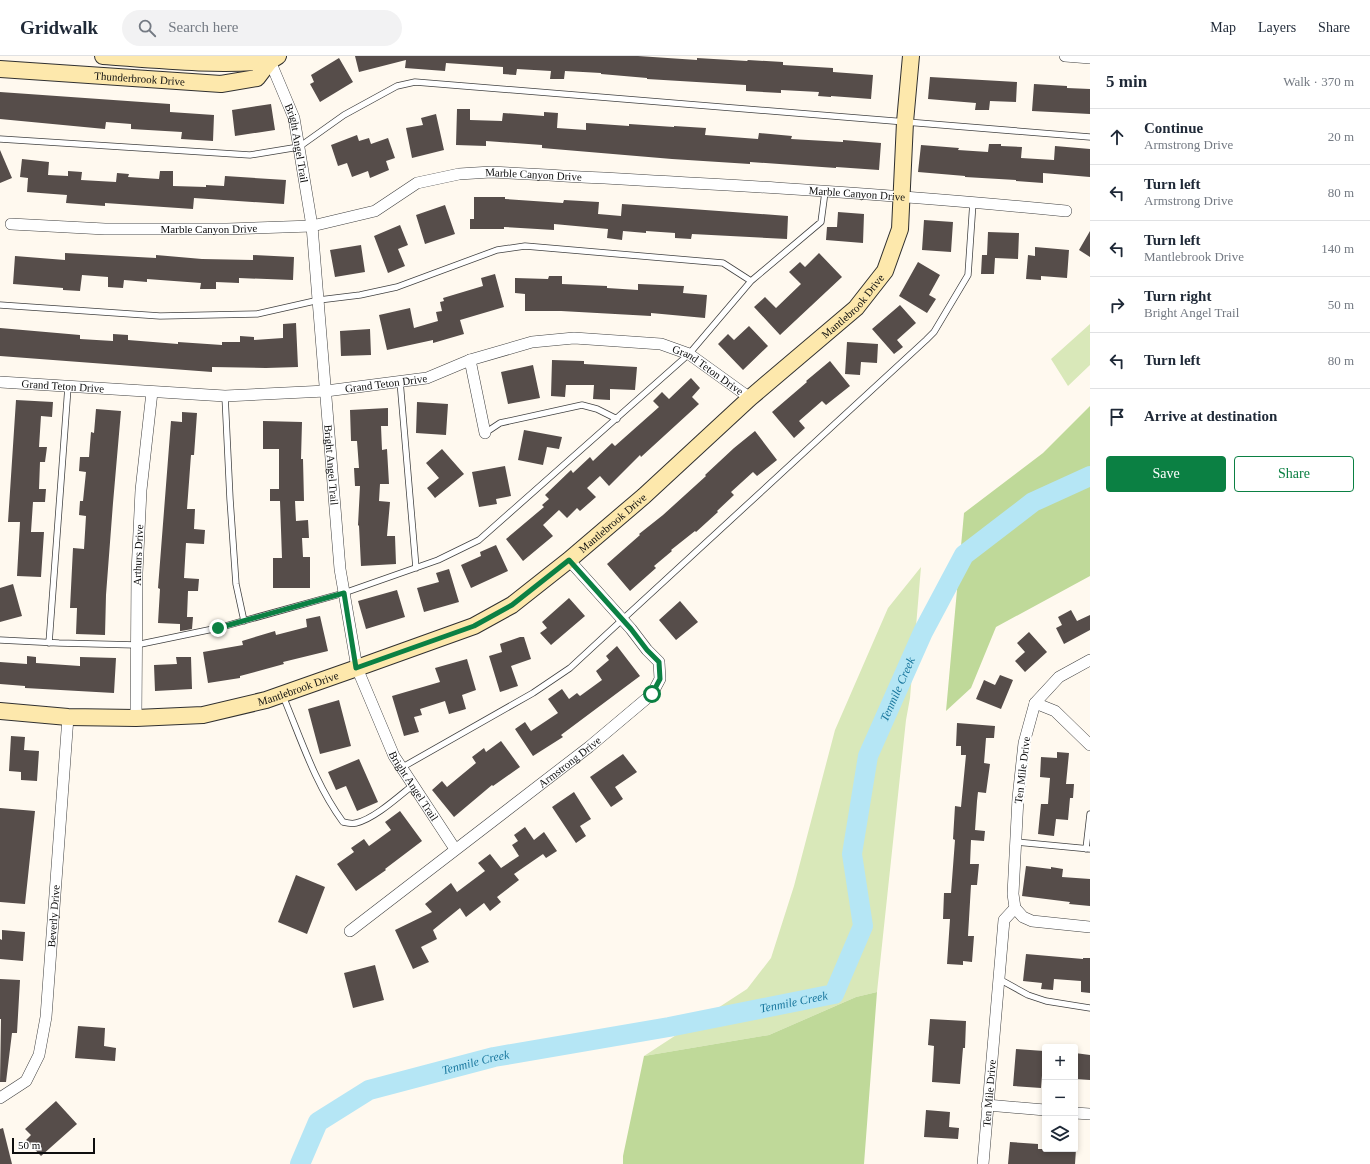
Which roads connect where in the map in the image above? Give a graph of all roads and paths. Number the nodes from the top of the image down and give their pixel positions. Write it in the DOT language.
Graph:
graph roads {
  1 [pos="103,56"];
  2 [pos="911,56"];
  3 [pos="1065,56"];
  4 [pos="149,58"];
  5 [pos="274,58"];
  6 [pos="1090,58"];
  7 [pos="0,69"];
  8 [pos="141,79"];
  9 [pos="905,122"];
  10 [pos="1090,137"];
  11 [pos="0,139"];
  12 [pos="299,147"];
  13 [pos="824,192"];
  14 [pos="902,197"];
  15 [pos="973,202"];
  16 [pos="1066,210"];
  17 [pos="11,224"];
  18 [pos="312,226"];
  19 [pos="751,281"];
  20 [pos="319,300"];
  21 [pos="0,305"];
  22 [pos="689,354"];
  23 [pos="470,360"];
  24 [pos="400,381"];
  25 [pos="0,382"];
  26 [pos="68,387"];
  27 [pos="326,391"];
  28 [pos="152,392"];
  29 [pos="225,396"];
  30 [pos="750,398"];
  31 [pos="616,418"];
  32 [pos="485,433"];
  33 [pos="569,560"];
  34 [pos="416,568"];
  35 [pos="344,593"];
  36 [pos="622,618"];
  37 [pos="244,621"];
  38 [pos="0,640"];
  39 [pos="49,643"];
  40 [pos="136,645"];
  41 [pos="1090,660"];
  42 [pos="356,668"];
  43 [pos="282,694"];
  44 [pos="1035,704"];
  45 [pos="0,711"];
  46 [pos="68,717"];
  47 [pos="136,718"];
  48 [pos="1090,744"];
  49 [pos="401,768"];
  50 [pos="413,785"];
  51 [pos="1090,814"];
  52 [pos="1016,842"];
  53 [pos="455,849"];
  54 [pos="1088,849"];
  55 [pos="1015,908"];
  56 [pos="1090,928"];
  57 [pos="350,931"];
  58 [pos="998,979"];
  59 [pos="1090,1008"];
  60 [pos="0,1098"];
  61 [pos="987,1105"];
  62 [pos="1042,1110"];
  63 [pos="1078,1113"];
  64 [pos="1090,1114"];
  65 [pos="982,1164"];
  1 -- 4 [label="street, Thunderbrook Drive"];
  2 -- 9 [label="street, Mantlebrook Drive"];
  3 -- 6 [label="street"];
  4 -- 5 [label="street, Thunderbrook Drive"];
  4 -- 8 [label="street"];
  5 -- 8 [label="street, Thunderbrook Drive"];
  5 -- 12 [label="street, Bright Angel Trail"];
  7 -- 8 [label="street, Thunderbrook Drive"];
  9 -- 10 [label="lane"];
  9 -- 12 [label="lane"];
  9 -- 14 [label="street, Mantlebrook Drive"];
  11 -- 12 [label="lane"];
  12 -- 18 [label="street, Bright Angel Trail"];
  13 -- 14 [label="street, Marble Canyon Drive"];
  13 -- 18 [label="street, Marble Canyon Drive"];
  13 -- 19 [label="lane"];
  14 -- 15 [label="street, Marble Canyon Drive"];
  14 -- 30 [label="street, Mantlebrook Drive"];
  15 -- 16 [label="street, Marble Canyon Drive"];
  15 -- 36 [label="lane"];
  17 -- 18 [label="street, Marble Canyon Drive"];
  18 -- 20 [label="street, Bright Angel Trail"];
  19 -- 20 [label="lane"];
  19 -- 22 [label="lane"];
  20 -- 21 [label="lane"];
  20 -- 27 [label="street, Bright Angel Trail"];
  22 -- 23 [label="street, Grand Teton Drive"];
  22 -- 30 [label="street, Grand Teton Drive"];
  22 -- 31 [label="lane"];
  23 -- 24 [label="street, Grand Teton Drive"];
  23 -- 32 [label="street"];
  24 -- 27 [label="street, Grand Teton Drive"];
  24 -- 34 [label="lane"];
  25 -- 26 [label="street, Grand Teton Drive"];
  26 -- 28 [label="street, Grand Teton Drive"];
  26 -- 39 [label="lane"];
  27 -- 29 [label="street, Grand Teton Drive"];
  27 -- 35 [label="street, Bright Angel Trail"];
  28 -- 29 [label="street, Grand Teton Drive"];
  28 -- 40 [label="street, Arthurs Drive"];
  29 -- 37 [label="lane"];
  30 -- 33 [label="street, Mantlebrook Drive"];
  31 -- 32 [label="lane"];
  31 -- 34 [label="lane"];
  33 -- 36 [label="street, Armstrong Drive"];
  33 -- 42 [label="street, Mantlebrook Drive"];
  34 -- 35 [label="lane"];
  35 -- 37 [label="lane"];
  35 -- 42 [label="street, Bright Angel Trail"];
  36 -- 49 [label="lane"];
  36 -- 53 [label="street, Armstrong Drive"];
  37 -- 40 [label="lane"];
  38 -- 39 [label="lane"];
  39 -- 40 [label="lane"];
  40 -- 47 [label="street, Arthurs Drive"];
  41 -- 44 [label="street, Ten Mile Drive"];
  42 -- 43 [label="street, Mantlebrook Drive"];
  42 -- 49 [label="street, Bright Angel Trail"];
  43 -- 47 [label="street, Mantlebrook Drive"];
  43 -- 50 [label="lane"];
  44 -- 48 [label="street"];
  44 -- 52 [label="street, Ten Mile Drive"];
  45 -- 46 [label="street, Mantlebrook Drive"];
  46 -- 47 [label="street, Mantlebrook Drive"];
  46 -- 60 [label="street, Beverly Drive"];
  49 -- 50 [label="street, Bright Angel Trail"];
  50 -- 53 [label="street, Bright Angel Trail"];
  51 -- 54 [label="lane"];
  52 -- 54 [label="lane"];
  52 -- 55 [label="street, Ten Mile Drive"];
  53 -- 57 [label="street, Armstrong Drive"];
  55 -- 56 [label="street"];
  55 -- 58 [label="street, Ten Mile Drive"];
  58 -- 59 [label="lane"];
  58 -- 61 [label="street, Ten Mile Drive"];
  61 -- 62 [label="street"];
  61 -- 65 [label="street, Ten Mile Drive"];
  63 -- 64 [label="street"];
}
